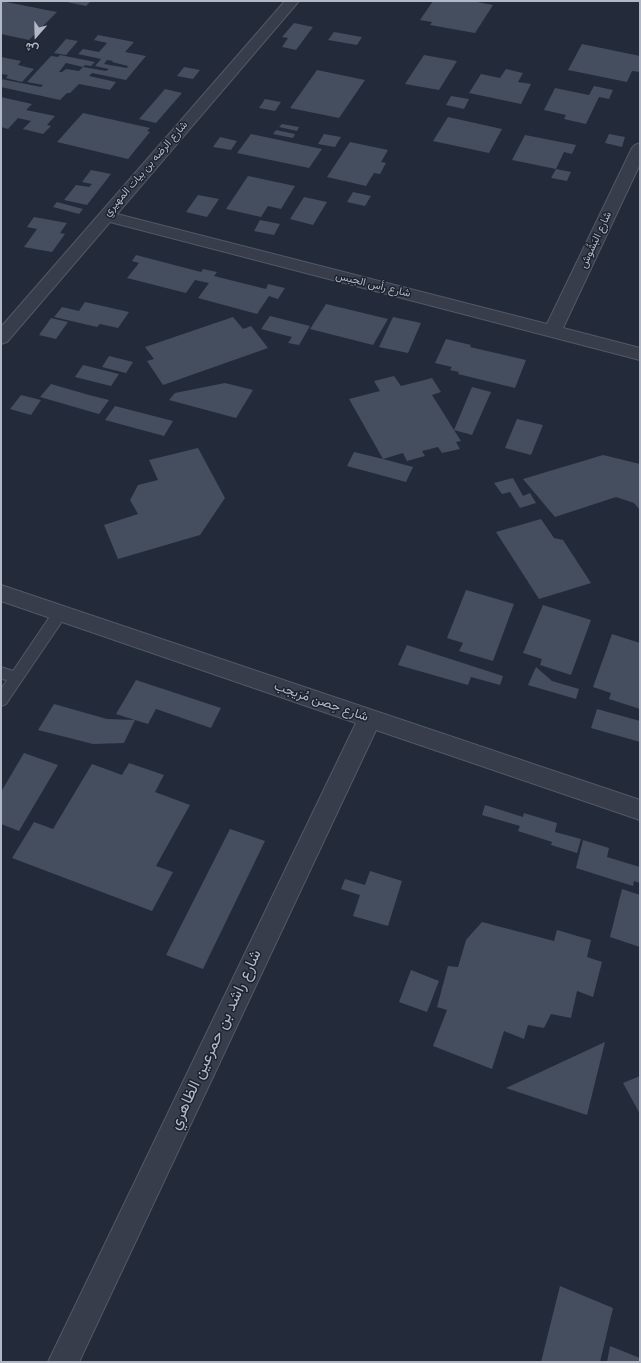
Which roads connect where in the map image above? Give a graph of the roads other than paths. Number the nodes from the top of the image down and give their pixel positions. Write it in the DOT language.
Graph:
graph roads {
  1 [pos="292,1"];
  2 [pos="640,148"];
  3 [pos="106,216"];
  4 [pos="553,331"];
  5 [pos="1,338"];
  6 [pos="640,354"];
  7 [pos="1,593"];
  8 [pos="60,613"];
  9 [pos="1,673"];
  10 [pos="16,678"];
  11 [pos="1,700"];
  12 [pos="370,718"];
  13 [pos="640,810"];
  14 [pos="63,1362"];
  1 -- 3 [label="street, شارع الرضه بن بيات المهيري"];
  2 -- 4 [label="street, شارع البَشُوش"];
  3 -- 4 [label="street, شارع رأس الجبس"];
  3 -- 5 [label="street, شارع الرضه بن بيات المهيري"];
  4 -- 6 [label="street, شارع رأس الجبس"];
  7 -- 8 [label="street, شارع حِصن مُرَيجب"];
  8 -- 10 [label="lane"];
  8 -- 12 [label="street, شارع حِصن مُرَيجب"];
  9 -- 10 [label="lane"];
  10 -- 11 [label="lane"];
  12 -- 13 [label="street, شارع حِصن مُرَيجب"];
  12 -- 14 [label="street, شارع راشد بن حمرعين الظاهري"];
}
